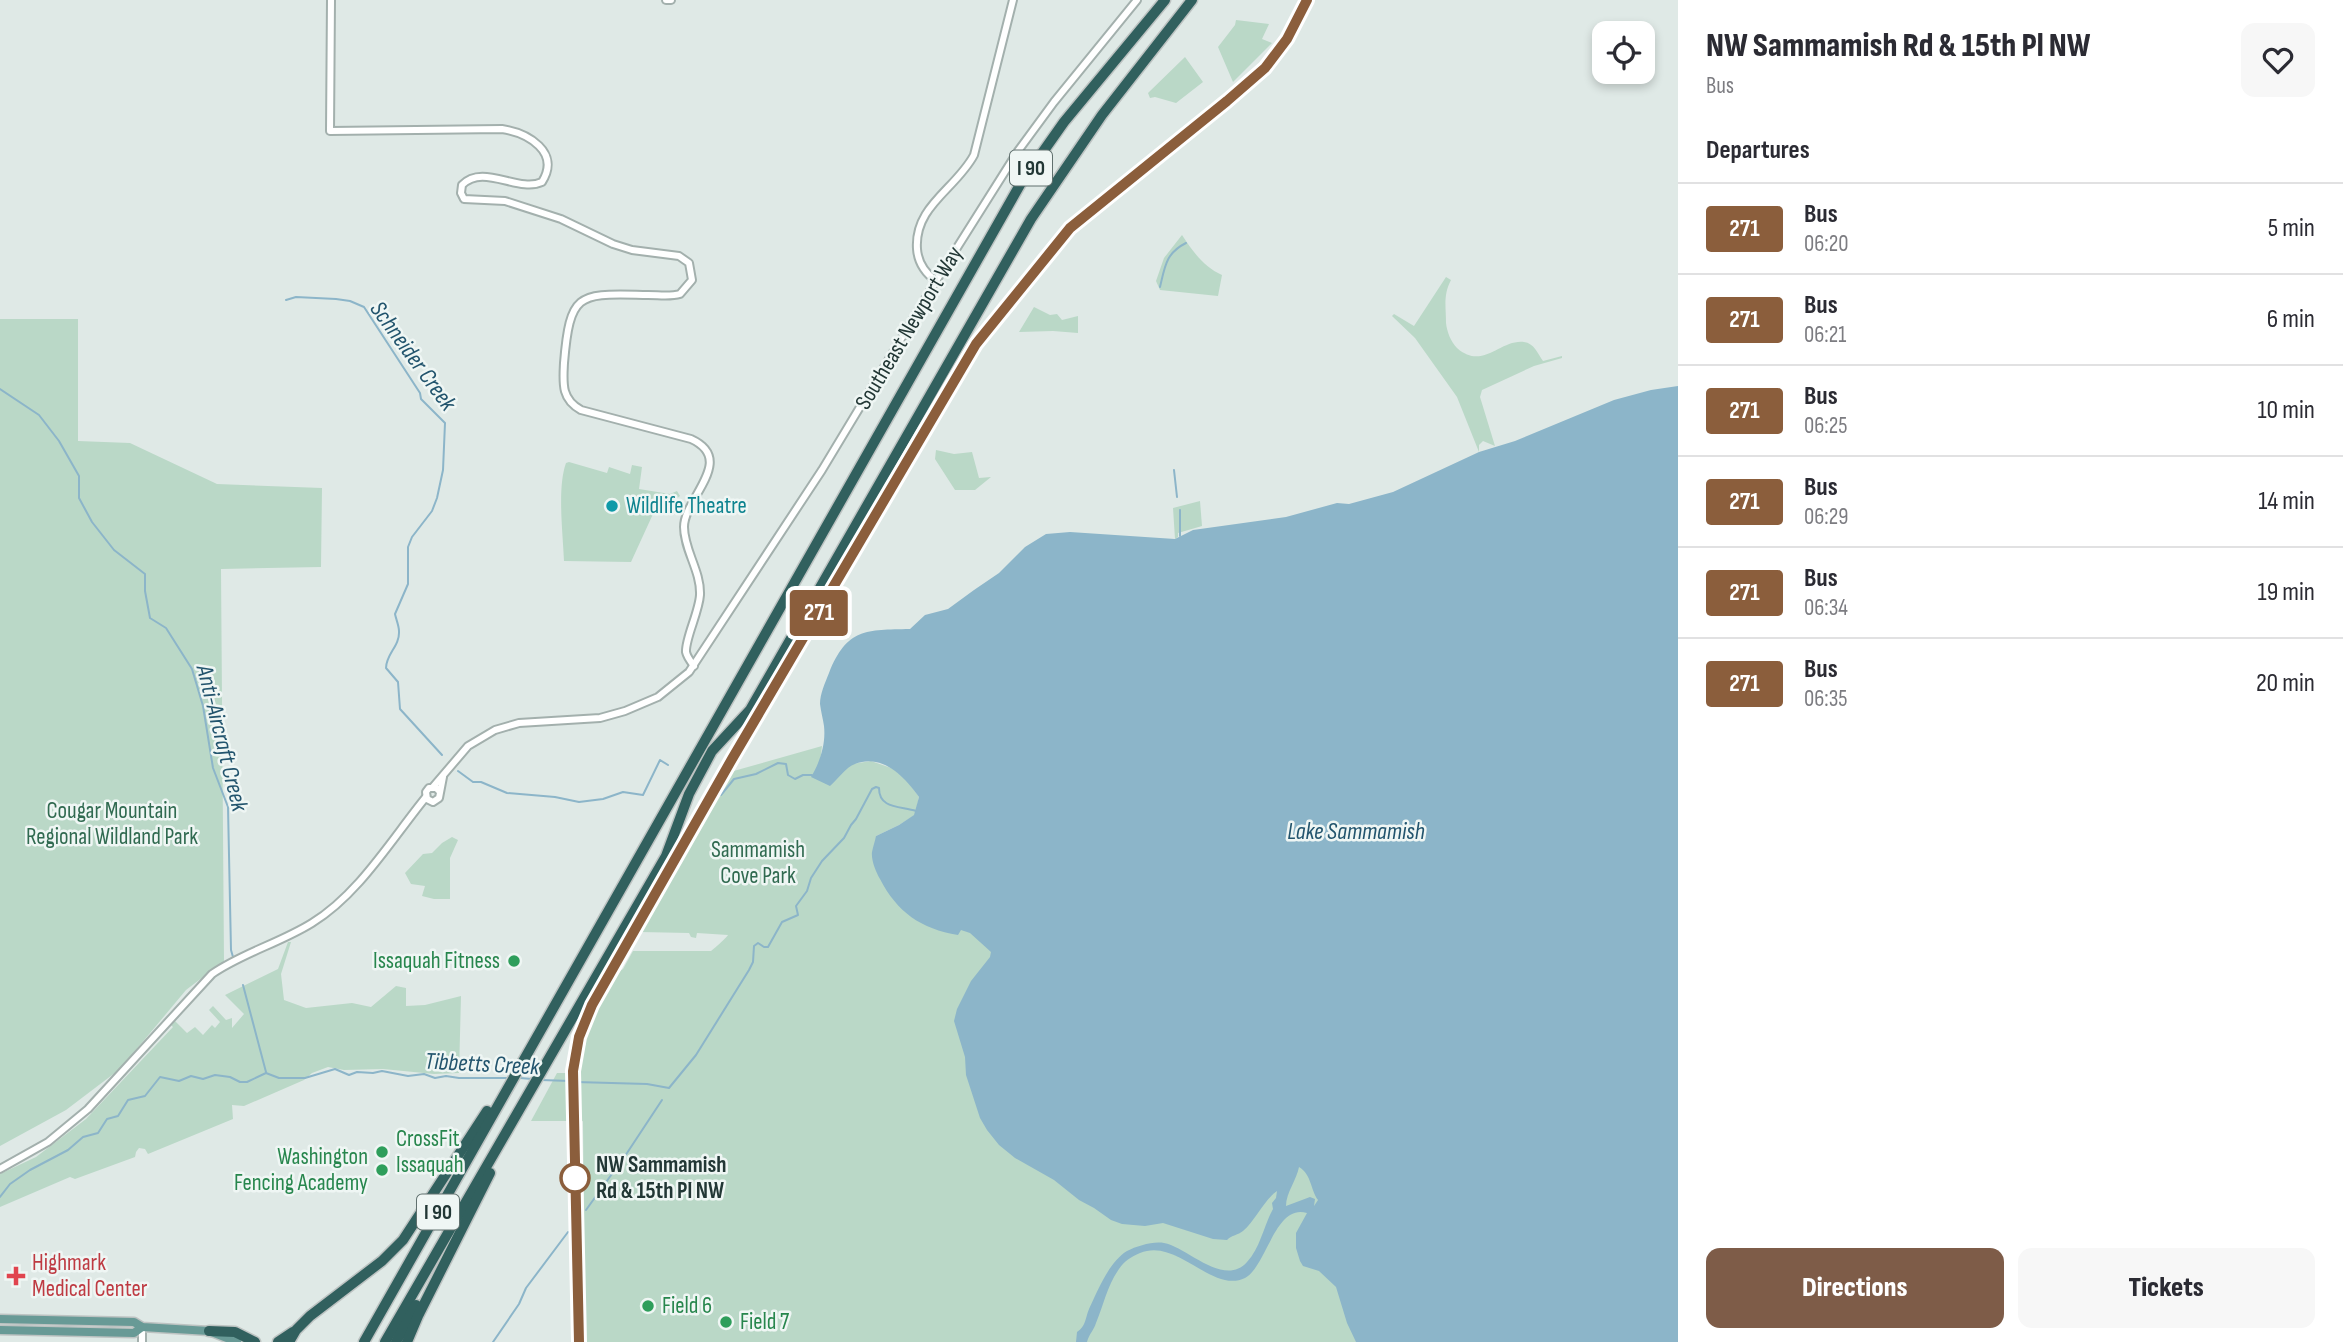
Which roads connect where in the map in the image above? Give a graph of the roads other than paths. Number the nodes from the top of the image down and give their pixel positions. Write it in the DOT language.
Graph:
graph roads {
  1 [pos="331,0"];
  2 [pos="1013,0"];
  3 [pos="1137,0"];
  4 [pos="1165,0"];
  5 [pos="1192,0"];
  6 [pos="1307,0"];
  7 [pos="936,281"];
  8 [pos="694,666"];
  9 [pos="436,789"];
  10 [pos="428,799"];
  11 [pos="511,1077"];
  12 [pos="537,1078"];
  13 [pos="0,1169"];
  14 [pos="475,1201"];
  15 [pos="0,1319"];
  16 [pos="142,1326"];
  17 [pos="0,1330"];
  18 [pos="296,1330"];
  19 [pos="209,1331"];
  20 [pos="142,1342"];
  21 [pos="237,1342"];
  22 [pos="256,1342"];
  23 [pos="278,1342"];
  24 [pos="289,1342"];
  25 [pos="364,1342"];
  26 [pos="385,1342"];
  27 [pos="396,1342"];
  28 [pos="407,1342"];
  29 [pos="579,1342"];
  1 -- 8 [label="street"];
  2 -- 7 [label="street"];
  3 -- 7 [label="street, Southeast Newport Way"];
  4 -- 11 [label="highway, I 90"];
  5 -- 12 [label="highway, I 90"];
  6 -- 29 [label="street"];
  7 -- 8 [label="street, Southeast Newport Way"];
  8 -- 9 [label="street, Southeast Newport Way"];
  9 -- 10 [label="street"];
  9 -- 10 [label="street"];
  10 -- 13 [label="street"];
  11 -- 18 [label="highway"];
  11 -- 25 [label="highway, I 90"];
  12 -- 14 [label="highway"];
  12 -- 26 [label="highway, I 90"];
  14 -- 27 [label="highway"];
  14 -- 28 [label="highway"];
  15 -- 16 [label="main road"];
  16 -- 17 [label="main road"];
  16 -- 19 [label="main road"];
  16 -- 20 [label="street"];
  18 -- 23 [label="highway"];
  18 -- 24 [label="highway"];
  19 -- 21 [label="main road"];
  19 -- 22 [label="highway"];
}
